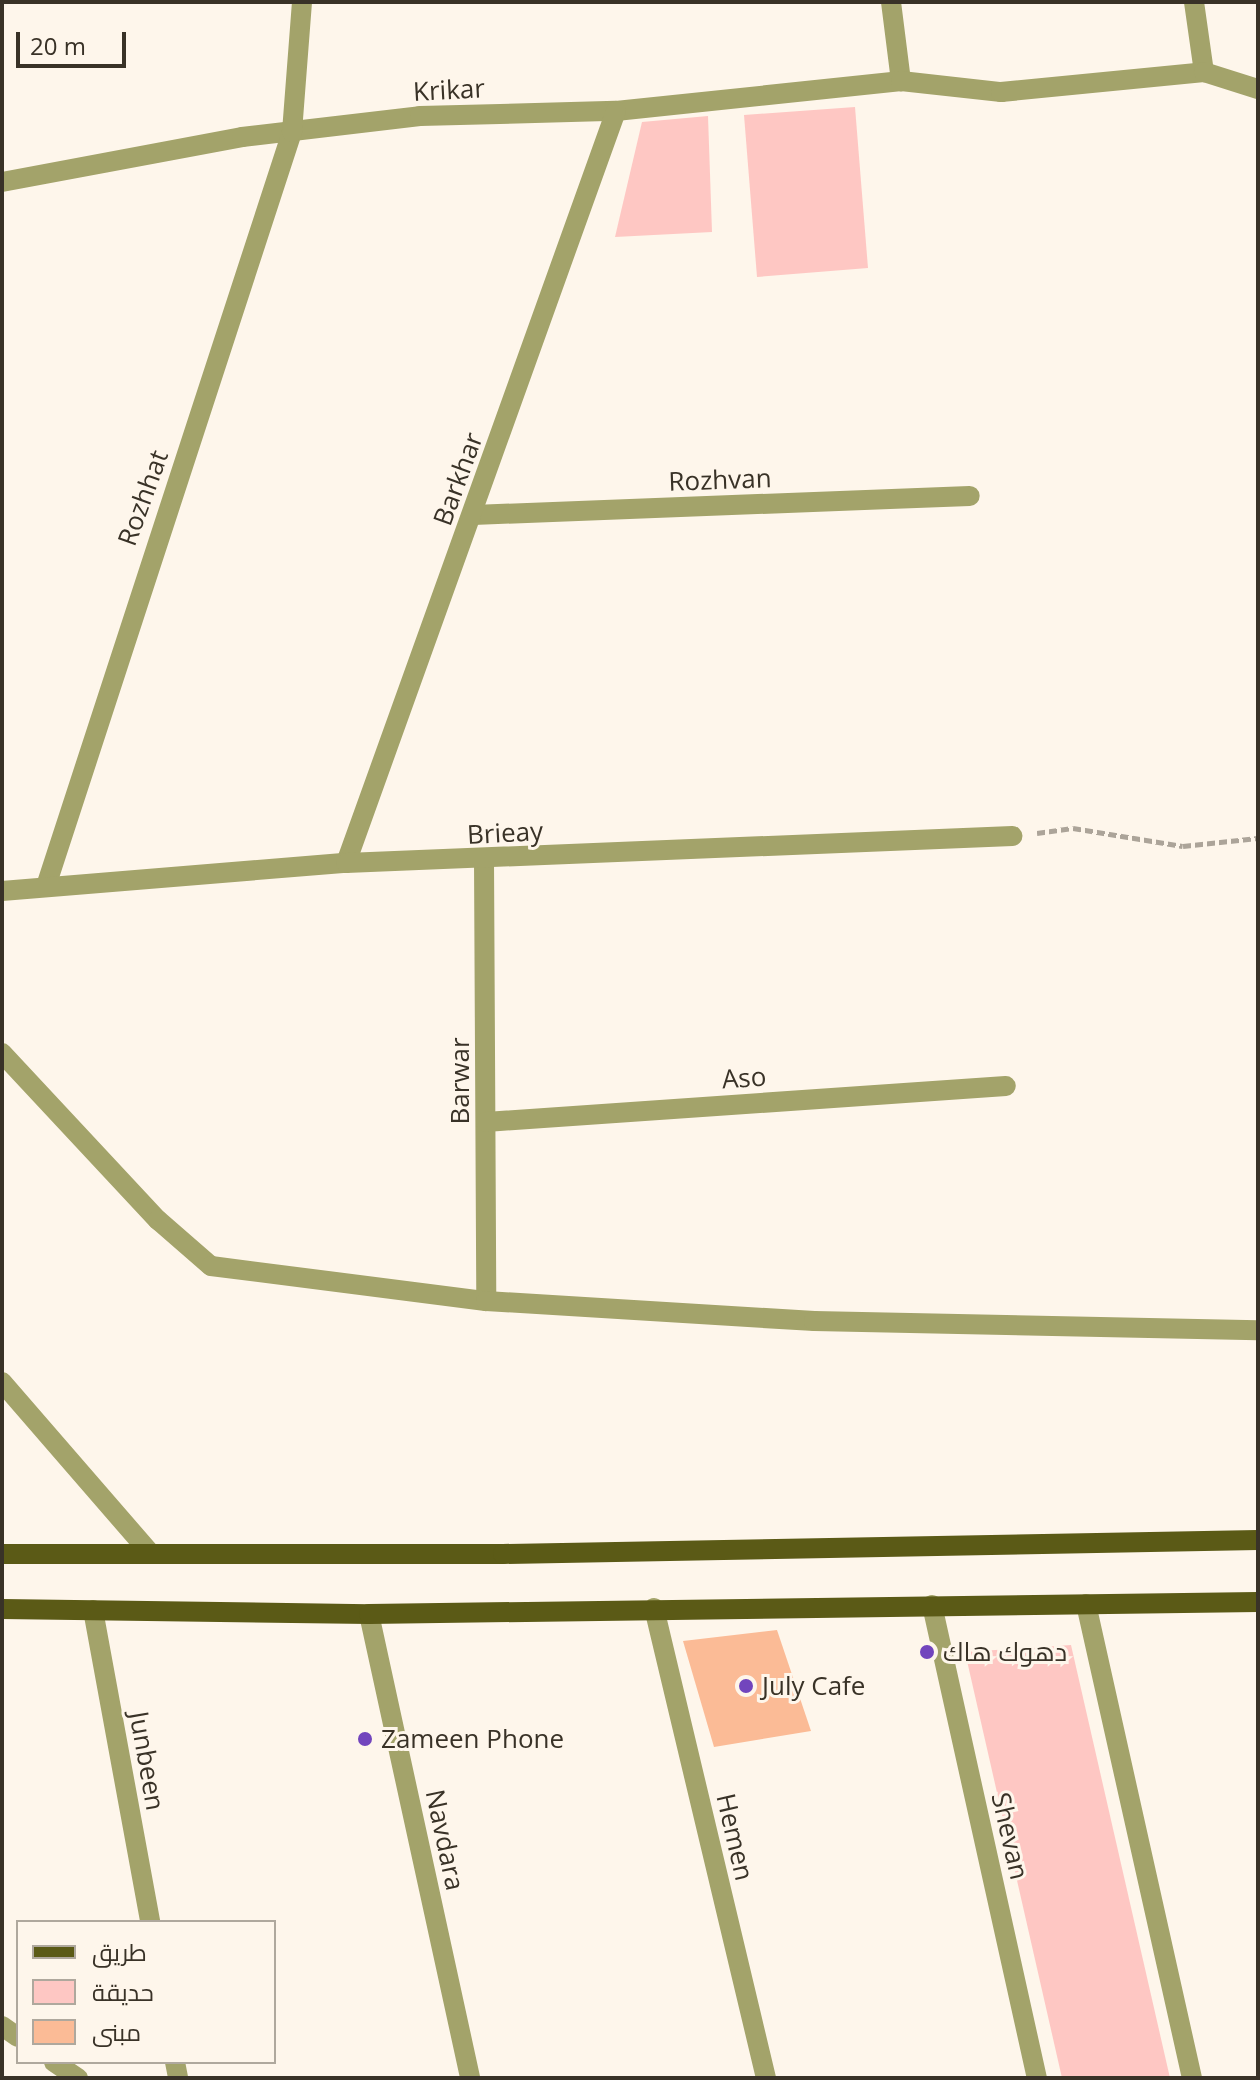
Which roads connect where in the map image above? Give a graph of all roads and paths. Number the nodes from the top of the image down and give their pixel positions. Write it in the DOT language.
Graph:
graph roads {
  1 [pos="302,2"];
  2 [pos="891,2"];
  3 [pos="1194,2"];
  4 [pos="1204,72"];
  5 [pos="901,81"];
  6 [pos="1258,89"];
  7 [pos="616,111"];
  8 [pos="292,132"];
  9 [pos="2,182"];
  10 [pos="970,496"];
  11 [pos="473,515"];
  12 [pos="1012,836"];
  13 [pos="1258,838"];
  14 [pos="484,860"];
  15 [pos="346,863"];
  16 [pos="47,883"];
  17 [pos="2,891"];
  18 [pos="2,1053"];
  19 [pos="1006,1086"];
  20 [pos="486,1122"];
  21 [pos="486,1301"];
  22 [pos="1258,1330"];
  23 [pos="2,1382"];
  24 [pos="1258,1540"];
  25 [pos="150,1553"];
  26 [pos="2,1554"];
  27 [pos="1258,1602"];
  28 [pos="1086,1604"];
  29 [pos="932,1605"];
  30 [pos="654,1608"];
  31 [pos="2,1609"];
  32 [pos="93,1610"];
  33 [pos="369,1614"];
  34 [pos="150,1920"];
  35 [pos="57,2064"];
  36 [pos="78,2078"];
  37 [pos="470,2078"];
  38 [pos="766,2078"];
  39 [pos="1037,2078"];
  40 [pos="1192,2078"];
  1 -- 8 [label="street, Rozhhat"];
  2 -- 5 [label="street"];
  3 -- 4 [label="street"];
  4 -- 5 [label="street, Krikar"];
  4 -- 6 [label="street"];
  5 -- 7 [label="street, Krikar"];
  7 -- 8 [label="street, Krikar"];
  7 -- 11 [label="street, Barkhar"];
  8 -- 9 [label="street, Krikar"];
  8 -- 16 [label="street, Rozhhat"];
  10 -- 11 [label="street, Rozhvan"];
  11 -- 15 [label="street, Barkhar"];
  12 -- 13 [label="path"];
  12 -- 14 [label="street, Brieay"];
  14 -- 15 [label="street, Brieay"];
  14 -- 20 [label="street, Barwar"];
  15 -- 16 [label="street, Brieay"];
  16 -- 17 [label="street, Brieay"];
  18 -- 21 [label="street"];
  19 -- 20 [label="street, Aso"];
  20 -- 21 [label="street, Barwar"];
  21 -- 22 [label="street"];
  23 -- 25 [label="street"];
  24 -- 25 [label="main road"];
  25 -- 26 [label="main road"];
  27 -- 28 [label="main road"];
  28 -- 29 [label="main road"];
  28 -- 40 [label="street"];
  29 -- 30 [label="main road"];
  29 -- 39 [label="street, Shevan"];
  30 -- 33 [label="main road"];
  30 -- 38 [label="street, Hemen"];
  31 -- 32 [label="main road"];
  32 -- 33 [label="main road"];
  32 -- 34 [label="street, Junbeen"];
  33 -- 37 [label="street, Navdara"];
  35 -- 36 [label="street"];
}
